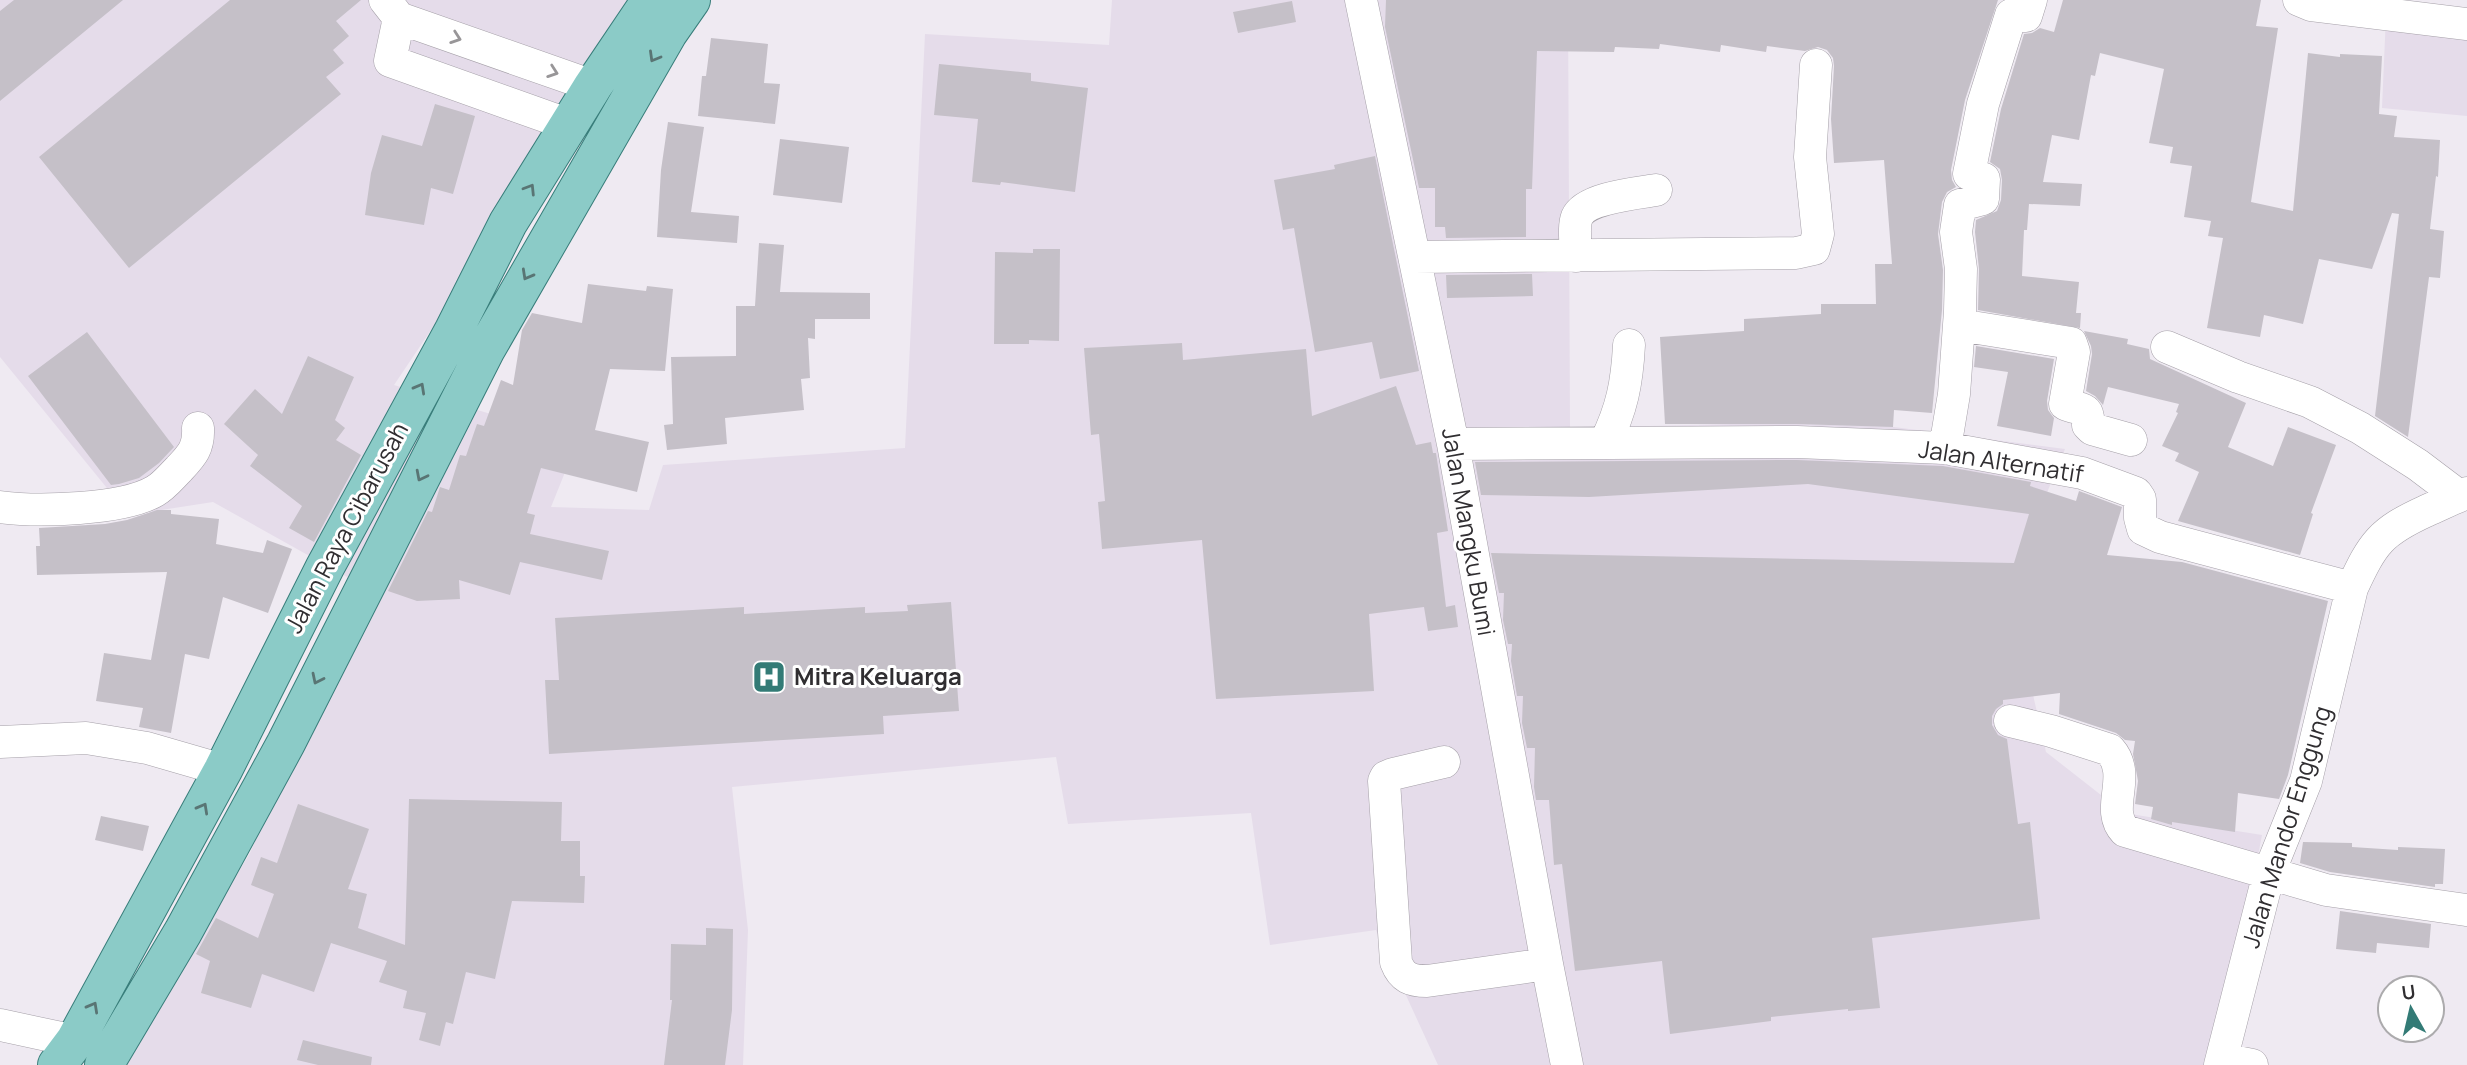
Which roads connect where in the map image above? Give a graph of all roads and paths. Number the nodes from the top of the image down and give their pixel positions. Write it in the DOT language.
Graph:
graph roads {
  1 [pos="651,0"];
  2 [pos="691,0"];
  3 [pos="1361,0"];
  4 [pos="2031,0"];
  5 [pos="2299,0"];
  6 [pos="392,9"];
  7 [pos="2467,24"];
  8 [pos="1816,65"];
  9 [pos="593,86"];
  10 [pos="569,125"];
  11 [pos="1656,190"];
  12 [pos="1576,256"];
  13 [pos="1415,257"];
  14 [pos="1959,325"];
  15 [pos="470,339"];
  16 [pos="1629,345"];
  17 [pos="2167,347"];
  18 [pos="198,428"];
  19 [pos="2131,440"];
  20 [pos="1605,443"];
  21 [pos="1453,444"];
  22 [pos="1945,448"];
  23 [pos="2463,495"];
  24 [pos="0,507"];
  25 [pos="2352,588"];
  26 [pos="2010,721"];
  27 [pos="0,742"];
  28 [pos="1444,762"];
  29 [pos="223,770"];
  30 [pos="2269,873"];
  31 [pos="2466,910"];
  32 [pos="1547,964"];
  33 [pos="0,1025"];
  34 [pos="66,1053"];
  35 [pos="2221,1062"];
  36 [pos="104,1065"];
  37 [pos="1567,1065"];
  38 [pos="2252,1065"];
  1 -- 9 [label="main road, Jalan Raya Cibarusah"];
  2 -- 15 [label="main road, Jalan Raya Cibarusah, one-way"];
  3 -- 13 [label="street, Jalan Mangku Bumi"];
  4 -- 14 [label="street"];
  5 -- 7 [label="street"];
  6 -- 9 [label="street, one-way"];
  6 -- 10 [label="street"];
  8 -- 12 [label="street"];
  9 -- 10 [label="main road, Jalan Raya Cibarusah"];
  15 -- 10 [label="main road, Jalan Raya Cibarusah, one-way"];
  11 -- 12 [label="street"];
  12 -- 13 [label="street"];
  13 -- 21 [label="street, Jalan Mangku Bumi"];
  14 -- 19 [label="street"];
  14 -- 22 [label="street"];
  29 -- 15 [label="main road, Jalan Raya Cibarusah, one-way"];
  15 -- 36 [label="main road, Jalan Raya Cibarusah, one-way"];
  16 -- 20 [label="street"];
  17 -- 23 [label="street"];
  18 -- 24 [label="street"];
  20 -- 21 [label="street, Jalan Alternatif"];
  20 -- 22 [label="street, Jalan Alternatif"];
  21 -- 32 [label="street, Jalan Mangku Bumi"];
  22 -- 25 [label="street, Jalan Alternatif"];
  23 -- 25 [label="street"];
  25 -- 30 [label="street, Jalan Mandor Enggung"];
  26 -- 30 [label="street"];
  27 -- 29 [label="street"];
  28 -- 32 [label="street"];
  34 -- 29 [label="main road, Jalan Raya Cibarusah, one-way"];
  30 -- 31 [label="street"];
  30 -- 35 [label="street, Jalan Mandor Enggung"];
  32 -- 37 [label="street, Jalan Mangku Bumi"];
  33 -- 34 [label="street"];
  35 -- 38 [label="street"];
}
